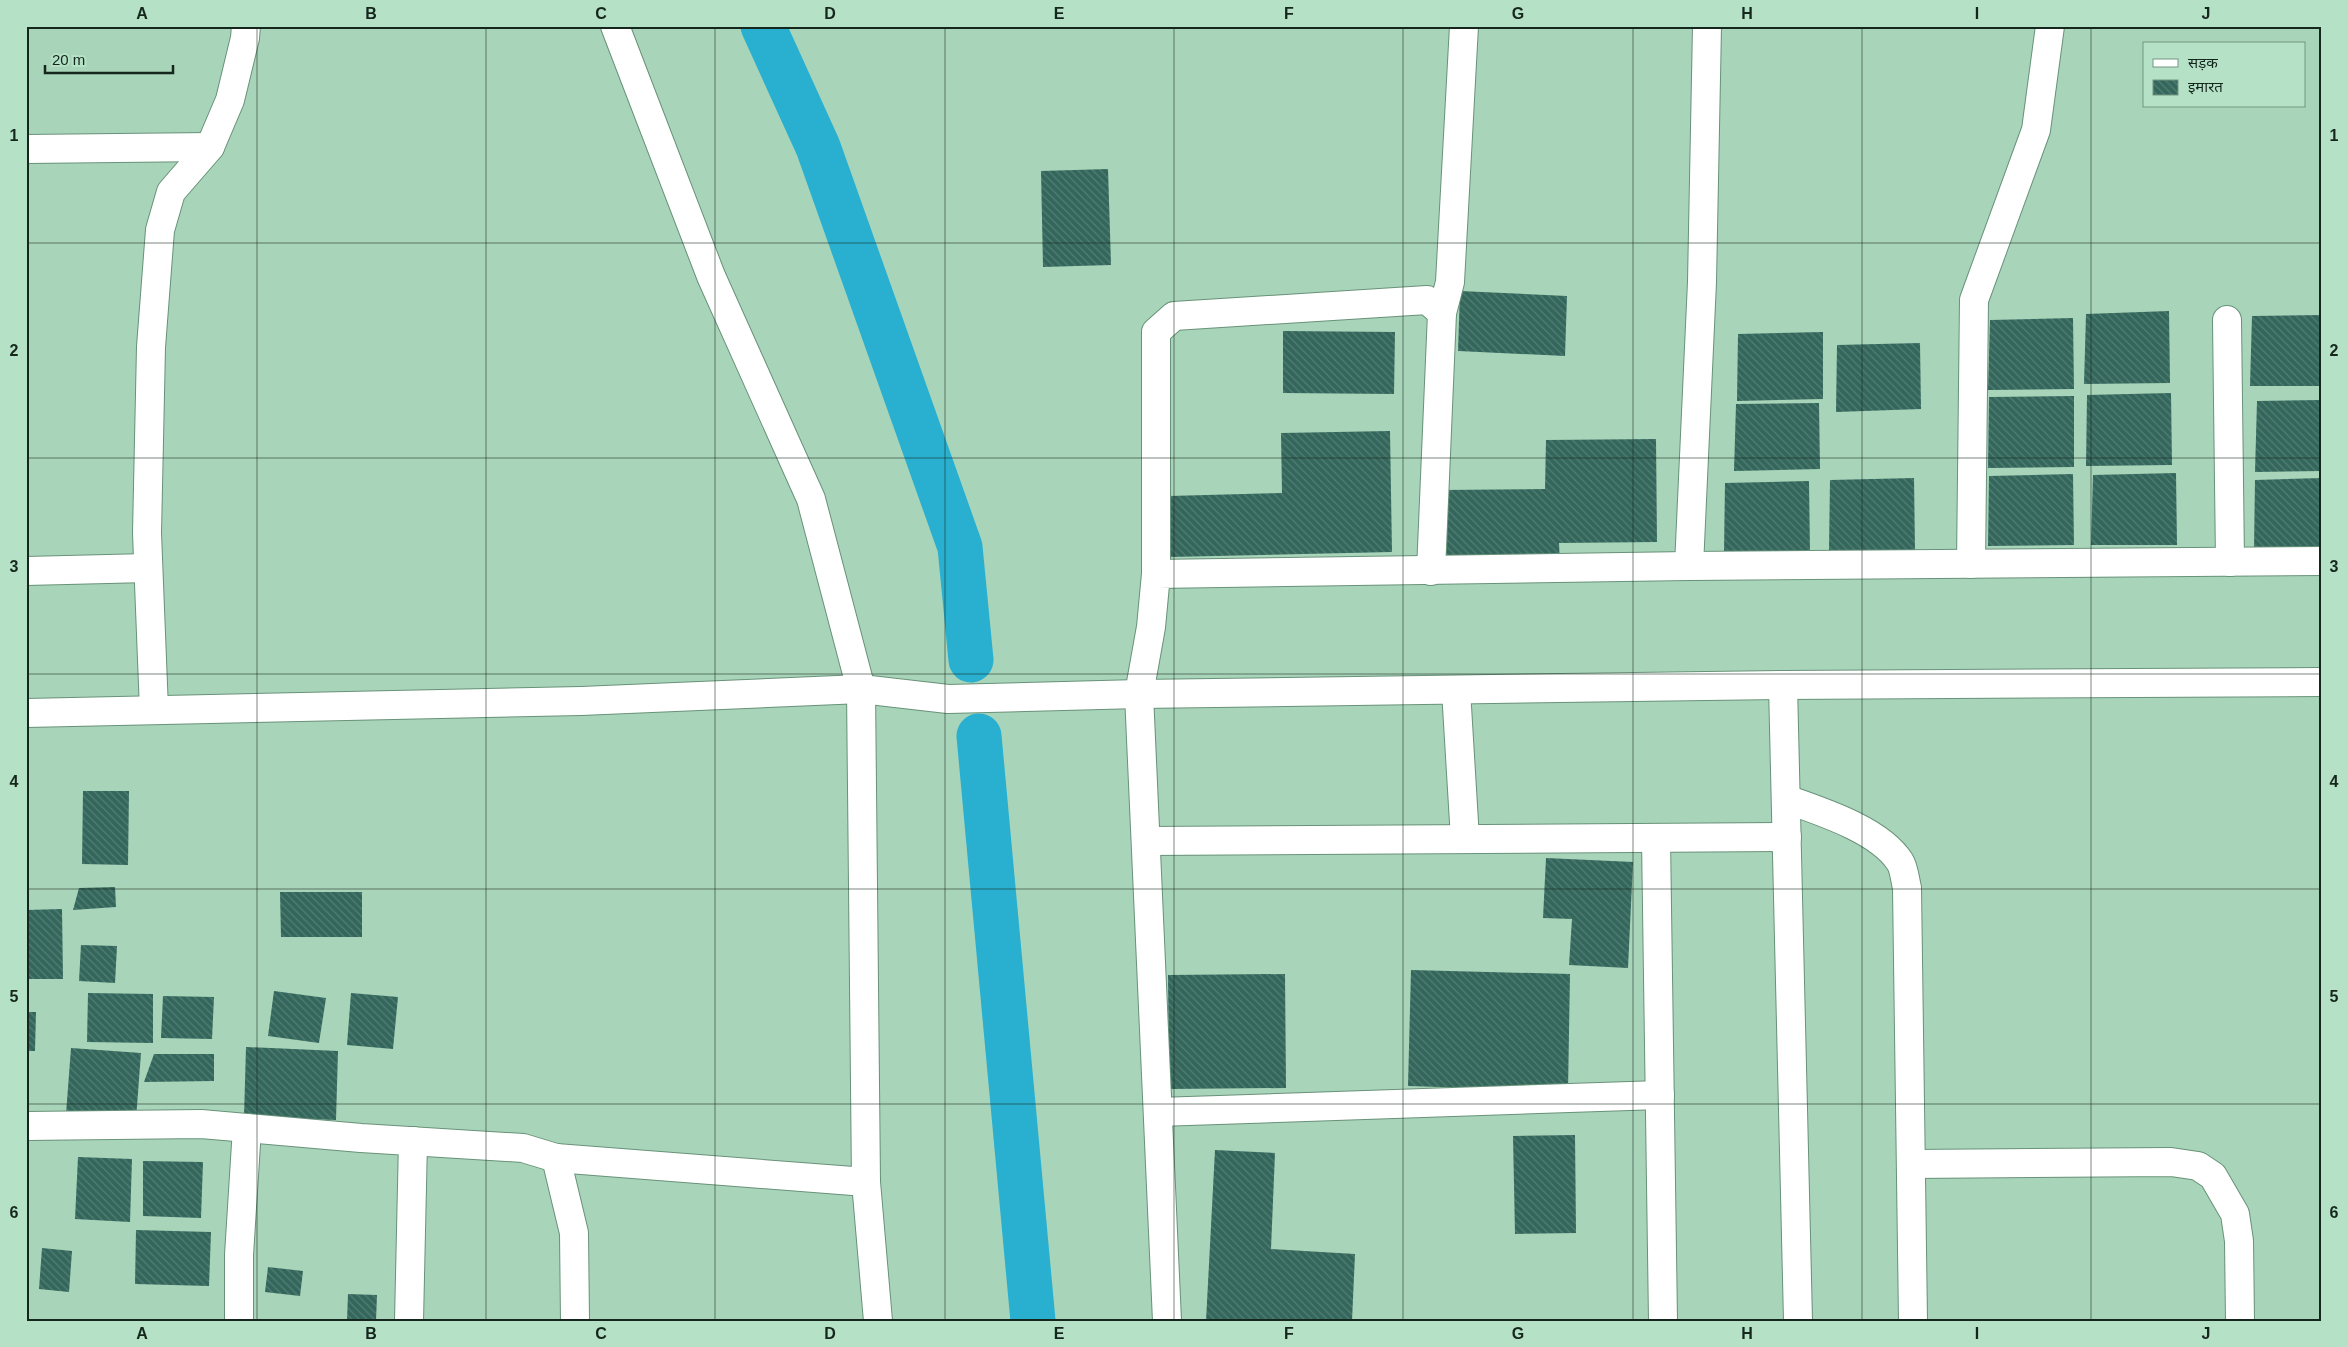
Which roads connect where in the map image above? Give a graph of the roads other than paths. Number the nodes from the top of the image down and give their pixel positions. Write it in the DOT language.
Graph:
graph roads {
  1 [pos="246,26"];
  2 [pos="615,26"];
  3 [pos="1464,26"];
  4 [pos="1707,26"];
  5 [pos="2050,26"];
  6 [pos="210,147"];
  7 [pos="26,149"];
  8 [pos="1442,313"];
  9 [pos="2227,320"];
  10 [pos="2322,561"];
  11 [pos="2230,562"];
  12 [pos="1971,564"];
  13 [pos="1689,566"];
  14 [pos="148,568"];
  15 [pos="26,571"];
  16 [pos="1431,571"];
  17 [pos="1156,574"];
  18 [pos="2322,682"];
  19 [pos="1783,685"];
  20 [pos="861,689"];
  21 [pos="1456,690"];
  22 [pos="1139,694"];
  23 [pos="154,710"];
  24 [pos="26,713"];
  25 [pos="1786,799"];
  26 [pos="1787,837"];
  27 [pos="1656,838"];
  28 [pos="1465,839"];
  29 [pos="1146,841"];
  30 [pos="1660,1095"];
  31 [pos="1158,1112"];
  32 [pos="26,1126"];
  33 [pos="247,1128"];
  34 [pos="413,1141"];
  35 [pos="556,1158"];
  36 [pos="1911,1164"];
  37 [pos="866,1182"];
  38 [pos="239,1321"];
  39 [pos="409,1321"];
  40 [pos="576,1321"];
  41 [pos="878,1321"];
  42 [pos="1167,1321"];
  43 [pos="1663,1321"];
  44 [pos="1798,1321"];
  45 [pos="1913,1321"];
  46 [pos="2240,1321"];
  1 -- 6 [label="street"];
  2 -- 20 [label="street"];
  3 -- 8 [label="street"];
  4 -- 13 [label="street"];
  5 -- 12 [label="street"];
  6 -- 7 [label="street"];
  6 -- 14 [label="street"];
  8 -- 16 [label="street"];
  8 -- 17 [label="street"];
  9 -- 11 [label="street"];
  10 -- 11 [label="street"];
  11 -- 12 [label="street"];
  12 -- 13 [label="street"];
  13 -- 16 [label="street"];
  14 -- 15 [label="street"];
  14 -- 23 [label="street"];
  16 -- 17 [label="street"];
  17 -- 22 [label="street"];
  18 -- 19 [label="street"];
  19 -- 21 [label="street"];
  19 -- 25 [label="street"];
  20 -- 22 [label="street"];
  20 -- 23 [label="street"];
  20 -- 37 [label="street"];
  21 -- 22 [label="street"];
  21 -- 28 [label="street"];
  22 -- 29 [label="street"];
  23 -- 24 [label="street"];
  25 -- 26 [label="street"];
  25 -- 36 [label="street"];
  26 -- 27 [label="street"];
  26 -- 44 [label="street"];
  27 -- 28 [label="street"];
  27 -- 30 [label="street"];
  28 -- 29 [label="street"];
  29 -- 31 [label="street"];
  30 -- 31 [label="street"];
  30 -- 43 [label="street"];
  31 -- 42 [label="street"];
  32 -- 33 [label="street"];
  33 -- 34 [label="street"];
  33 -- 38 [label="street"];
  34 -- 35 [label="street"];
  34 -- 39 [label="street"];
  35 -- 37 [label="street"];
  35 -- 40 [label="street"];
  36 -- 45 [label="street"];
  36 -- 46 [label="street"];
  37 -- 41 [label="street"];
}
